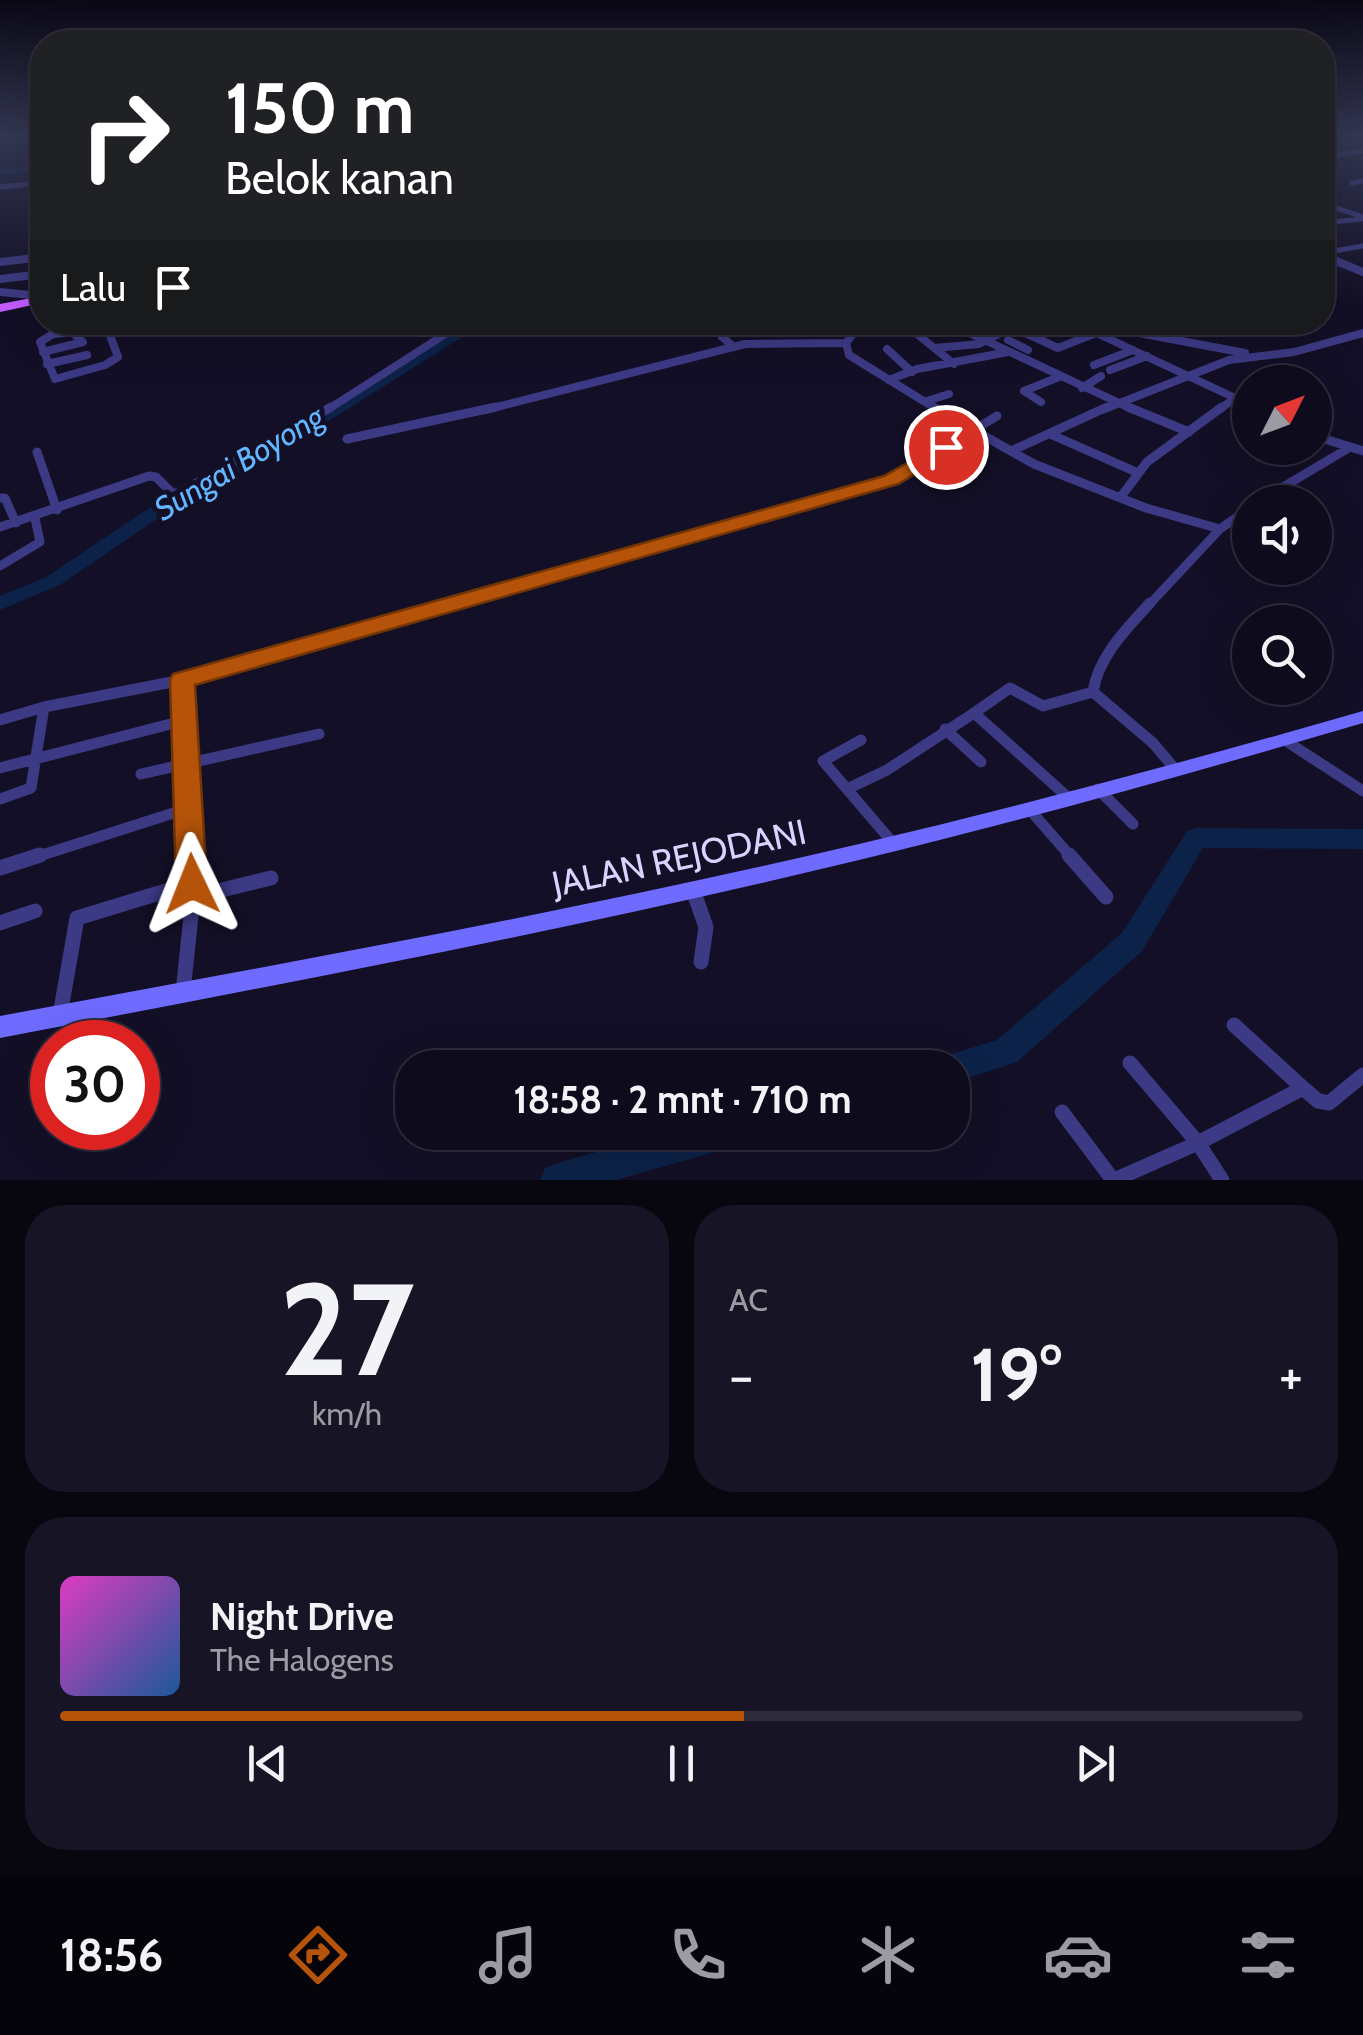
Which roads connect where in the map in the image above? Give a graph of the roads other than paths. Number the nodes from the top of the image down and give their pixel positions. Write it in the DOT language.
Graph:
graph roads {
  1 [pos="1335,208"];
  2 [pos="1362,219"];
  3 [pos="1335,221"];
  4 [pos="1363,246"];
  5 [pos="1335,251"];
  6 [pos="30,255"];
  7 [pos="0,258"];
  8 [pos="1335,260"];
  9 [pos="1363,272"];
  10 [pos="30,275"];
  11 [pos="0,279"];
  12 [pos="0,292"];
  13 [pos="30,298"];
  14 [pos="30,302"];
  15 [pos="0,308"];
  16 [pos="1363,333"];
  17 [pos="52,335"];
  18 [pos="78,335"];
  19 [pos="109,335"];
  20 [pos="444,335"];
  21 [pos="724,335"];
  22 [pos="852,335"];
  23 [pos="918,335"];
  24 [pos="976,335"];
  25 [pos="996,335"];
  26 [pos="1030,335"];
  27 [pos="1042,335"];
  28 [pos="1091,335"];
  29 [pos="1100,335"];
  30 [pos="1150,335"];
  31 [pos="1034,338"];
  32 [pos="988,340"];
  33 [pos="1008,340"];
  34 [pos="846,343"];
  35 [pos="734,347"];
  36 [pos="935,348"];
  37 [pos="887,349"];
  38 [pos="1134,350"];
  39 [pos="43,352"];
  40 [pos="1012,353"];
  41 [pos="1252,354"];
  42 [pos="87,355"];
  43 [pos="1147,356"];
  44 [pos="48,364"];
  45 [pos="954,364"];
  46 [pos="1094,365"];
  47 [pos="1110,370"];
  48 [pos="912,372"];
  49 [pos="1189,375"];
  50 [pos="1101,376"];
  51 [pos="1059,378"];
  52 [pos="888,380"];
  53 [pos="1082,388"];
  54 [pos="949,394"];
  55 [pos="1232,396"];
  56 [pos="927,400"];
  57 [pos="1232,400"];
  58 [pos="1040,402"];
  59 [pos="1117,404"];
  60 [pos="997,416"];
  61 [pos="978,430"];
  62 [pos="1189,432"];
  63 [pos="1050,434"];
  64 [pos="346,439"];
  65 [pos="1332,443"];
  66 [pos="1347,450"];
  67 [pos="1010,451"];
  68 [pos="1363,451"];
  69 [pos="36,452"];
  70 [pos="1136,472"];
  71 [pos="1287,485"];
  72 [pos="0,498"];
  73 [pos="1120,498"];
  74 [pos="57,510"];
  75 [pos="34,518"];
  76 [pos="1232,521"];
  77 [pos="16,523"];
  78 [pos="0,527"];
  79 [pos="1220,529"];
  80 [pos="0,566"];
  81 [pos="182,680"];
  82 [pos="1093,692"];
  83 [pos="44,707"];
  84 [pos="974,713"];
  85 [pos="1363,717"];
  86 [pos="0,720"];
  87 [pos="186,720"];
  88 [pos="945,729"];
  89 [pos="320,734"];
  90 [pos="862,740"];
  91 [pos="1286,740"];
  92 [pos="35,759"];
  93 [pos="980,762"];
  94 [pos="188,766"];
  95 [pos="0,768"];
  96 [pos="1174,769"];
  97 [pos="141,774"];
  98 [pos="847,789"];
  99 [pos="1098,790"];
  100 [pos="1363,792"];
  101 [pos="0,799"];
  102 [pos="1071,800"];
  103 [pos="189,808"];
  104 [pos="1030,810"];
  105 [pos="1133,824"];
  106 [pos="893,843"];
  107 [pos="0,868"];
  108 [pos="271,878"];
  109 [pos="701,889"];
  110 [pos="192,890"];
  111 [pos="1106,897"];
  112 [pos="35,911"];
  113 [pos="0,923"];
  114 [pos="701,962"];
  115 [pos="183,993"];
  116 [pos="60,1016"];
  117 [pos="1234,1025"];
  118 [pos="0,1027"];
  119 [pos="1130,1063"];
  120 [pos="1363,1075"];
  121 [pos="1303,1088"];
  122 [pos="1062,1112"];
  123 [pos="1198,1144"];
  124 [pos="1113,1180"];
  125 [pos="1222,1180"];
  1 -- 2 [label="street"];
  2 -- 3 [label="street"];
  4 -- 5 [label="street"];
  6 -- 7 [label="street"];
  8 -- 9 [label="street"];
  10 -- 11 [label="street"];
  12 -- 13 [label="street"];
  14 -- 15 [label="main road"];
  16 -- 41 [label="street"];
  17 -- 39 [label="street"];
  18 -- 39 [label="street"];
  19 -- 44 [label="street"];
  20 -- 74 [label="street"];
  21 -- 35 [label="street"];
  22 -- 34 [label="street"];
  23 -- 36 [label="street"];
  24 -- 32 [label="street"];
  25 -- 32 [label="street"];
  26 -- 31 [label="street"];
  27 -- 31 [label="street"];
  28 -- 31 [label="street"];
  29 -- 38 [label="street"];
  30 -- 41 [label="street"];
  32 -- 36 [label="street"];
  32 -- 40 [label="street"];
  33 -- 40 [label="street"];
  34 -- 35 [label="street"];
  34 -- 52 [label="street"];
  35 -- 64 [label="street"];
  36 -- 45 [label="street"];
  37 -- 48 [label="street"];
  38 -- 43 [label="street"];
  38 -- 46 [label="street"];
  39 -- 44 [label="street"];
  40 -- 45 [label="street"];
  40 -- 51 [label="street"];
  41 -- 49 [label="street"];
  42 -- 44 [label="street"];
  43 -- 47 [label="street"];
  43 -- 49 [label="street"];
  45 -- 48 [label="street"];
  48 -- 52 [label="street"];
  49 -- 55 [label="street"];
  49 -- 59 [label="street"];
  50 -- 53 [label="street"];
  51 -- 53 [label="street"];
  51 -- 58 [label="street"];
  52 -- 56 [label="street"];
  53 -- 59 [label="street"];
  54 -- 56 [label="street"];
  56 -- 61 [label="street"];
  57 -- 62 [label="street"];
  59 -- 62 [label="street"];
  59 -- 63 [label="street"];
  60 -- 61 [label="street"];
  61 -- 67 [label="street"];
  61 -- 81 [label="street"];
  62 -- 70 [label="street"];
  63 -- 67 [label="street"];
  63 -- 70 [label="street"];
  65 -- 66 [label="street"];
  66 -- 68 [label="street"];
  66 -- 71 [label="street"];
  67 -- 73 [label="street"];
  69 -- 74 [label="street"];
  70 -- 73 [label="street"];
  72 -- 77 [label="street"];
  73 -- 79 [label="street"];
  74 -- 75 [label="street"];
  75 -- 77 [label="street"];
  75 -- 80 [label="street"];
  76 -- 79 [label="street"];
  77 -- 78 [label="street"];
  79 -- 82 [label="street"];
  81 -- 83 [label="street"];
  81 -- 87 [label="street"];
  82 -- 84 [label="street"];
  82 -- 96 [label="street"];
  83 -- 86 [label="street"];
  83 -- 92 [label="street"];
  84 -- 88 [label="street"];
  84 -- 102 [label="street"];
  85 -- 91 [label="main road, JALAN REJODANI"];
  87 -- 92 [label="street"];
  87 -- 94 [label="street"];
  88 -- 93 [label="street"];
  88 -- 98 [label="street"];
  89 -- 94 [label="street"];
  90 -- 98 [label="street"];
  91 -- 96 [label="main road, JALAN REJODANI"];
  91 -- 100 [label="street"];
  92 -- 95 [label="street"];
  92 -- 101 [label="street"];
  94 -- 97 [label="street"];
  94 -- 103 [label="street"];
  96 -- 99 [label="main road, JALAN REJODANI"];
  98 -- 106 [label="street"];
  99 -- 102 [label="main road, JALAN REJODANI"];
  99 -- 105 [label="street"];
  102 -- 104 [label="main road, JALAN REJODANI"];
  103 -- 107 [label="street"];
  103 -- 110 [label="street"];
  104 -- 106 [label="main road, JALAN REJODANI"];
  104 -- 111 [label="street"];
  106 -- 109 [label="main road, JALAN REJODANI"];
  108 -- 110 [label="street"];
  109 -- 114 [label="street"];
  109 -- 115 [label="main road, JALAN REJODANI"];
  110 -- 115 [label="street"];
  110 -- 116 [label="street"];
  112 -- 113 [label="street"];
  115 -- 116 [label="main road, JALAN REJODANI"];
  116 -- 118 [label="main road, JALAN REJODANI"];
  117 -- 121 [label="street"];
  119 -- 123 [label="street"];
  120 -- 121 [label="street"];
  121 -- 123 [label="street"];
  122 -- 124 [label="street"];
  123 -- 124 [label="street"];
  123 -- 125 [label="street"];
}
